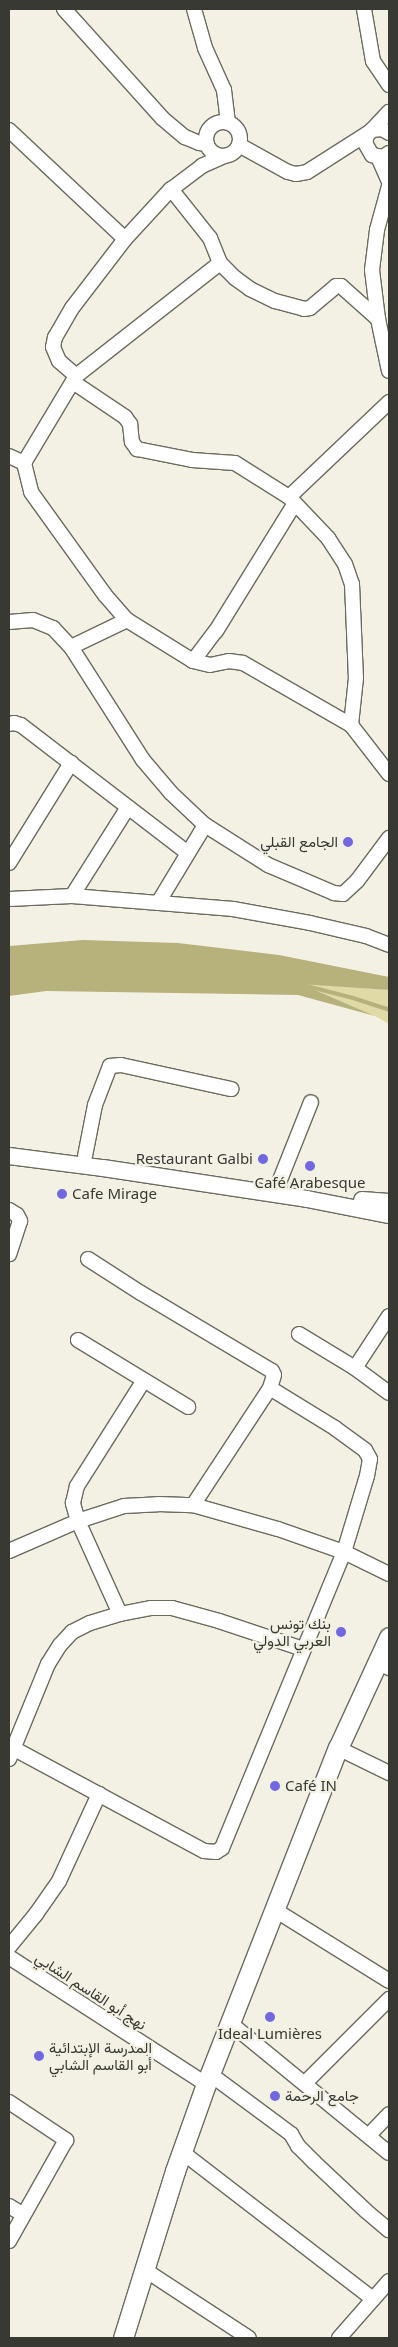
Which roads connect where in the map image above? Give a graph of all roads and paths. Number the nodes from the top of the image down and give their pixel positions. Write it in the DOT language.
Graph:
graph roads {
  1 [pos="64,9"];
  2 [pos="194,9"];
  3 [pos="364,9"];
  4 [pos="389,85"];
  5 [pos="389,112"];
  6 [pos="228,123"];
  7 [pos="372,131"];
  8 [pos="389,133"];
  9 [pos="10,134"];
  10 [pos="207,144"];
  11 [pos="239,145"];
  12 [pos="345,147"];
  13 [pos="366,148"];
  14 [pos="383,155"];
  15 [pos="224,156"];
  16 [pos="389,182"];
  17 [pos="389,186"];
  18 [pos="171,189"];
  19 [pos="125,239"];
  20 [pos="220,262"];
  21 [pos="378,320"];
  22 [pos="389,371"];
  23 [pos="74,379"];
  24 [pos="389,402"];
  25 [pos="9,456"];
  26 [pos="24,463"];
  27 [pos="292,500"];
  28 [pos="126,620"];
  29 [pos="9,622"];
  30 [pos="71,647"];
  31 [pos="194,661"];
  32 [pos="9,724"];
  33 [pos="351,724"];
  34 [pos="71,763"];
  35 [pos="389,774"];
  36 [pos="128,807"];
  37 [pos="205,825"];
  38 [pos="389,838"];
  39 [pos="188,853"];
  40 [pos="9,863"];
  41 [pos="72,896"];
  42 [pos="9,899"];
  43 [pos="158,903"];
  44 [pos="389,945"];
  45 [pos="231,1089"];
  46 [pos="311,1102"];
  47 [pos="9,1147"];
  48 [pos="9,1156"];
  49 [pos="85,1156"];
  50 [pos="278,1184"];
  51 [pos="389,1202"];
  52 [pos="9,1210"];
  53 [pos="389,1215"];
  54 [pos="9,1254"];
  55 [pos="88,1259"];
  56 [pos="389,1316"];
  57 [pos="299,1334"];
  58 [pos="78,1340"];
  59 [pos="355,1368"];
  60 [pos="144,1380"];
  61 [pos="270,1388"];
  62 [pos="389,1393"];
  63 [pos="188,1407"];
  64 [pos="193,1505"];
  65 [pos="78,1521"];
  66 [pos="9,1551"];
  67 [pos="344,1552"];
  68 [pos="389,1574"];
  69 [pos="120,1614"];
  70 [pos="389,1637"];
  71 [pos="303,1649"];
  72 [pos="383,1665"];
  73 [pos="338,1748"];
  74 [pos="10,1751"];
  75 [pos="389,1773"];
  76 [pos="99,1794"];
  77 [pos="275,1910"];
  78 [pos="9,1947"];
  79 [pos="9,1958"];
  80 [pos="389,1980"];
  81 [pos="389,1999"];
  82 [pos="230,2023"];
  83 [pos="208,2079"];
  84 [pos="305,2083"];
  85 [pos="9,2102"];
  86 [pos="389,2114"];
  87 [pos="369,2135"];
  88 [pos="182,2152"];
  89 [pos="389,2153"];
  90 [pos="9,2206"];
  91 [pos="24,2215"];
  92 [pos="389,2230"];
  93 [pos="9,2241"];
  94 [pos="145,2270"];
  95 [pos="389,2281"];
  96 [pos="373,2299"];
  97 [pos="123,2338"];
  98 [pos="249,2338"];
  99 [pos="339,2338"];
  1 -- 10 [label="street"];
  2 -- 6 [label="street"];
  3 -- 4 [label="street"];
  5 -- 7 [label="street"];
  6 -- 10 [label="street"];
  6 -- 11 [label="street"];
  7 -- 8 [label="street"];
  7 -- 12 [label="street"];
  7 -- 13 [label="street"];
  9 -- 19 [label="street"];
  10 -- 15 [label="street"];
  11 -- 12 [label="street"];
  11 -- 15 [label="street"];
  12 -- 13 [label="street"];
  13 -- 14 [label="street"];
  14 -- 16 [label="street"];
  15 -- 18 [label="street"];
  17 -- 21 [label="street"];
  18 -- 19 [label="street"];
  18 -- 20 [label="street"];
  19 -- 23 [label="street"];
  20 -- 21 [label="street"];
  20 -- 23 [label="street"];
  21 -- 22 [label="street"];
  23 -- 26 [label="street"];
  23 -- 27 [label="street"];
  24 -- 27 [label="street"];
  25 -- 26 [label="street"];
  26 -- 28 [label="street"];
  27 -- 31 [label="street"];
  27 -- 33 [label="street"];
  28 -- 30 [label="street"];
  28 -- 31 [label="street"];
  29 -- 30 [label="street"];
  30 -- 37 [label="street"];
  31 -- 33 [label="street"];
  32 -- 34 [label="street"];
  33 -- 35 [label="street"];
  34 -- 36 [label="street"];
  34 -- 40 [label="street"];
  36 -- 39 [label="street"];
  36 -- 41 [label="street"];
  37 -- 38 [label="street"];
  37 -- 39 [label="street"];
  39 -- 43 [label="street"];
  41 -- 42 [label="street"];
  41 -- 43 [label="street"];
  43 -- 44 [label="street"];
  45 -- 49 [label="street"];
  46 -- 50 [label="street"];
  47 -- 49 [label="main road"];
  48 -- 53 [label="main road"];
  49 -- 50 [label="main road"];
  50 -- 51 [label="main road"];
  52 -- 54 [label="street"];
  55 -- 61 [label="street"];
  56 -- 59 [label="street"];
  57 -- 59 [label="street"];
  58 -- 60 [label="street"];
  59 -- 62 [label="street"];
  60 -- 63 [label="street"];
  60 -- 65 [label="street"];
  61 -- 64 [label="street"];
  61 -- 67 [label="street"];
  64 -- 65 [label="street"];
  64 -- 67 [label="street"];
  65 -- 66 [label="street"];
  65 -- 69 [label="street"];
  67 -- 68 [label="street"];
  67 -- 71 [label="street"];
  69 -- 71 [label="street"];
  69 -- 74 [label="street"];
  70 -- 72 [label="highway"];
  71 -- 76 [label="street"];
  72 -- 73 [label="highway"];
  73 -- 75 [label="street"];
  73 -- 77 [label="highway"];
  74 -- 76 [label="street"];
  76 -- 78 [label="street"];
  77 -- 80 [label="street"];
  77 -- 82 [label="highway"];
  79 -- 83 [label="street, نهج أبو القاسم الشابي"];
  81 -- 84 [label="street"];
  82 -- 83 [label="highway"];
  82 -- 84 [label="street"];
  83 -- 88 [label="highway"];
  83 -- 92 [label="street, نهج أبو القاسم الشابي"];
  84 -- 87 [label="street"];
  85 -- 91 [label="street"];
  86 -- 87 [label="street"];
  87 -- 89 [label="street"];
  88 -- 94 [label="highway"];
  88 -- 96 [label="street"];
  90 -- 91 [label="street"];
  91 -- 93 [label="street"];
  94 -- 97 [label="highway"];
  94 -- 98 [label="street"];
  95 -- 96 [label="street"];
  96 -- 99 [label="street"];
}
